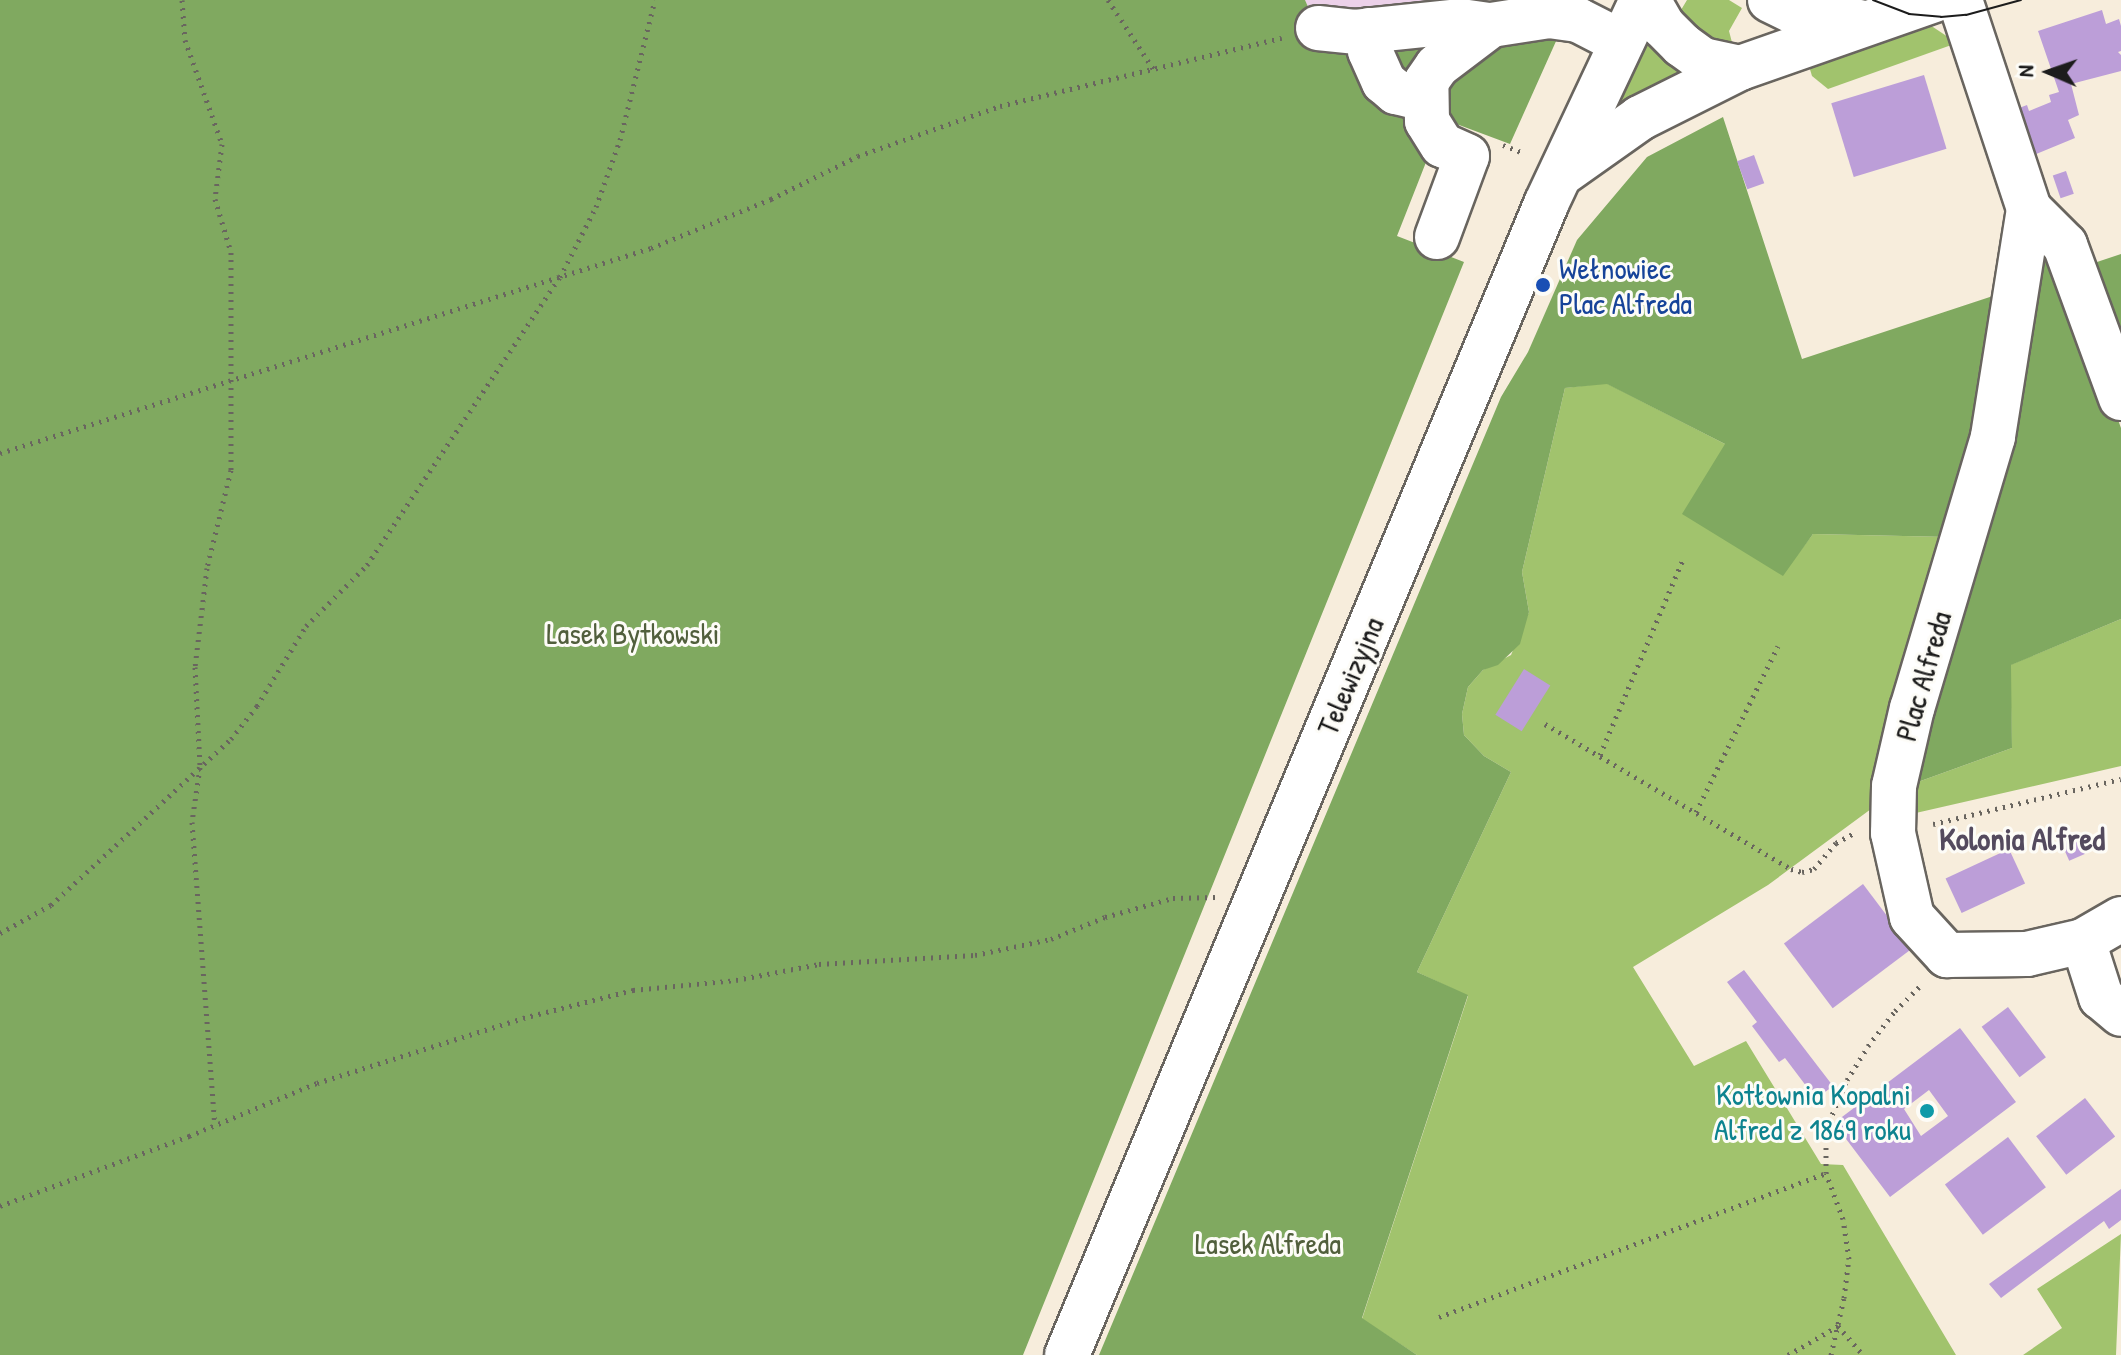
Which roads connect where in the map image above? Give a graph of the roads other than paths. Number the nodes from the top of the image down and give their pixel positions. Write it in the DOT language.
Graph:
graph roads {
  1 [pos="1645,0"];
  2 [pos="1770,0"];
  3 [pos="1934,0"];
  4 [pos="1960,0"];
  5 [pos="1561,8"];
  6 [pos="1861,22"];
  7 [pos="1491,25"];
  8 [pos="1318,28"];
  9 [pos="1369,30"];
  10 [pos="1621,42"];
  11 [pos="1740,68"];
  12 [pos="1424,99"];
  13 [pos="1559,175"];
  14 [pos="2029,209"];
  15 [pos="1437,237"];
  16 [pos="2121,398"];
  17 [pos="2121,919"];
  18 [pos="2083,941"];
  19 [pos="2121,1014"];
  20 [pos="1067,1355"];
  1 -- 10 [label="street, Telewizyjna"];
  1 -- 11 [label="street"];
  2 -- 6 [label="street"];
  3 -- 6 [label="street"];
  4 -- 14 [label="street, Plac Alfreda"];
  5 -- 7 [label="street"];
  5 -- 10 [label="street"];
  6 -- 11 [label="street"];
  7 -- 9 [label="street"];
  7 -- 12 [label="street"];
  8 -- 9 [label="street"];
  9 -- 12 [label="street"];
  10 -- 13 [label="street, Telewizyjna"];
  11 -- 13 [label="street"];
  12 -- 15 [label="street"];
  13 -- 20 [label="street, Telewizyjna"];
  14 -- 16 [label="street, Plac Alfreda"];
  14 -- 18 [label="street, Plac Alfreda"];
  17 -- 18 [label="street"];
  18 -- 19 [label="street"];
}
